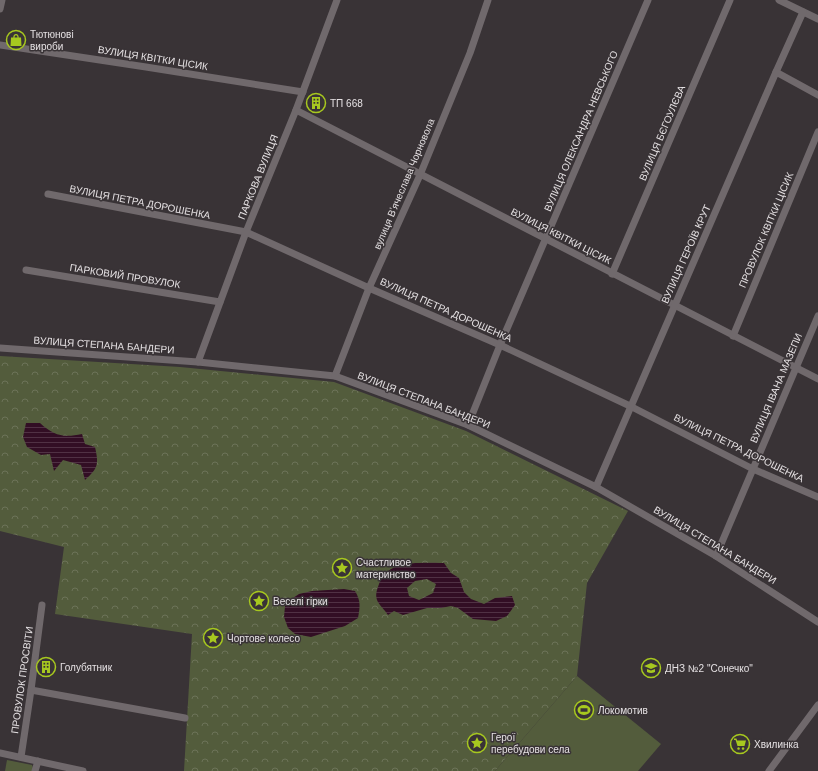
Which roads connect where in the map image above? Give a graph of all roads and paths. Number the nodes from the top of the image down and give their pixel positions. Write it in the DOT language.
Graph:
graph roads {
  1 [pos="2,0"];
  2 [pos="337,0"];
  3 [pos="488,0"];
  4 [pos="648,0"];
  5 [pos="730,0"];
  6 [pos="779,0"];
  7 [pos="0,9"];
  8 [pos="803,12"];
  9 [pos="818,19"];
  10 [pos="0,45"];
  11 [pos="776,72"];
  12 [pos="303,92"];
  13 [pos="818,95"];
  14 [pos="296,110"];
  15 [pos="818,132"];
  16 [pos="420,175"];
  17 [pos="48,194"];
  18 [pos="246,232"];
  19 [pos="546,239"];
  20 [pos="26,270"];
  21 [pos="612,274"];
  22 [pos="369,288"];
  23 [pos="220,302"];
  24 [pos="674,306"];
  25 [pos="818,316"];
  26 [pos="733,336"];
  27 [pos="500,345"];
  28 [pos="0,348"];
  29 [pos="198,362"];
  30 [pos="796,368"];
  31 [pos="335,376"];
  32 [pos="818,380"];
  33 [pos="630,406"];
  34 [pos="468,425"];
  35 [pos="752,468"];
  36 [pos="596,487"];
  37 [pos="818,497"];
  38 [pos="716,556"];
  39 [pos="42,605"];
  40 [pos="818,622"];
  41 [pos="32,690"];
  42 [pos="818,705"];
  43 [pos="186,718"];
  44 [pos="0,753"];
  45 [pos="21,757"];
  46 [pos="38,761"];
  47 [pos="36,771"];
  48 [pos="83,771"];
  49 [pos="769,771"];
  1 -- 7 [label="street"];
  2 -- 12 [label="street, ПАРКОВА ВУЛИЦЯ"];
  3 -- 16 [label="street, вулиця Вʼячеслава Чорновола"];
  4 -- 19 [label="street, ВУЛИЦЯ ОЛЕКСАНДРА НЕВСЬКОГО"];
  5 -- 21 [label="street, ВУЛИЦЯ БЄГОУЛЄВА"];
  6 -- 8 [label="street"];
  8 -- 9 [label="street"];
  8 -- 11 [label="street, ВУЛИЦЯ ГЕРОЇВ КРУТ"];
  10 -- 12 [label="street, ВУЛИЦЯ КВІТКИ ЦІСИК"];
  11 -- 13 [label="street"];
  11 -- 24 [label="street, ВУЛИЦЯ ГЕРОЇВ КРУТ"];
  12 -- 14 [label="street, ПАРКОВА ВУЛИЦЯ"];
  14 -- 16 [label="street, ВУЛИЦЯ КВІТКИ ЦІСИК"];
  14 -- 18 [label="street, ПАРКОВА ВУЛИЦЯ"];
  15 -- 26 [label="street, ПРОВУЛОК КВІТКИ ЦІСИК"];
  16 -- 19 [label="street, ВУЛИЦЯ КВІТКИ ЦІСИК"];
  16 -- 22 [label="street, вулиця Вʼячеслава Чорновола"];
  17 -- 18 [label="street, ВУЛИЦЯ ПЕТРА ДОРОШЕНКА"];
  18 -- 22 [label="street, ВУЛИЦЯ ПЕТРА ДОРОШЕНКА"];
  18 -- 23 [label="street, ПАРКОВА ВУЛИЦЯ"];
  19 -- 21 [label="street, ВУЛИЦЯ КВІТКИ ЦІСИК"];
  19 -- 27 [label="street, ВУЛИЦЯ ОЛЕКСАНДРА НЕВСЬКОГО"];
  20 -- 23 [label="street, ПАРКОВИЙ ПРОВУЛОК"];
  21 -- 24 [label="street, ВУЛИЦЯ КВІТКИ ЦІСИК"];
  22 -- 27 [label="street, ВУЛИЦЯ ПЕТРА ДОРОШЕНКА"];
  22 -- 31 [label="street, вулиця Вʼячеслава Чорновола"];
  23 -- 29 [label="street, ПАРКОВА ВУЛИЦЯ"];
  24 -- 26 [label="street, ВУЛИЦЯ КВІТКИ ЦІСИК"];
  24 -- 33 [label="street, ВУЛИЦЯ ГЕРОЇВ КРУТ"];
  25 -- 30 [label="street, ВУЛИЦЯ ІВАНА МАЗЕПИ"];
  26 -- 30 [label="street, ВУЛИЦЯ КВІТКИ ЦІСИК"];
  27 -- 33 [label="street, ВУЛИЦЯ ПЕТРА ДОРОШЕНКА"];
  27 -- 34 [label="street, ВУЛИЦЯ ОЛЕКСАНДРА НЕВСЬКОГО"];
  28 -- 29 [label="street, ВУЛИЦЯ СТЕПАНА БАНДЕРИ"];
  29 -- 31 [label="street, ВУЛИЦЯ СТЕПАНА БАНДЕРИ"];
  30 -- 32 [label="street, ВУЛИЦЯ КВІТКИ ЦІСИК"];
  30 -- 35 [label="street, ВУЛИЦЯ ІВАНА МАЗЕПИ"];
  31 -- 34 [label="street, ВУЛИЦЯ СТЕПАНА БАНДЕРИ"];
  33 -- 35 [label="street, ВУЛИЦЯ ПЕТРА ДОРОШЕНКА"];
  33 -- 36 [label="street, ВУЛИЦЯ ГЕРОЇВ КРУТ"];
  34 -- 36 [label="street, ВУЛИЦЯ СТЕПАНА БАНДЕРИ"];
  35 -- 37 [label="street, ВУЛИЦЯ ПЕТРА ДОРОШЕНКА"];
  35 -- 38 [label="street, ВУЛИЦЯ ІВАНА МАЗЕПИ"];
  36 -- 38 [label="street, ВУЛИЦЯ СТЕПАНА БАНДЕРИ"];
  38 -- 40 [label="street, ВУЛИЦЯ СТЕПАНА БАНДЕРИ"];
  39 -- 41 [label="street, ПРОВУЛОК ПРОСВІТИ"];
  41 -- 43 [label="street"];
  41 -- 45 [label="street, ПРОВУЛОК ПРОСВІТИ"];
  42 -- 49 [label="street"];
  44 -- 45 [label="street"];
  45 -- 46 [label="street"];
  46 -- 47 [label="street"];
  46 -- 48 [label="street"];
}
